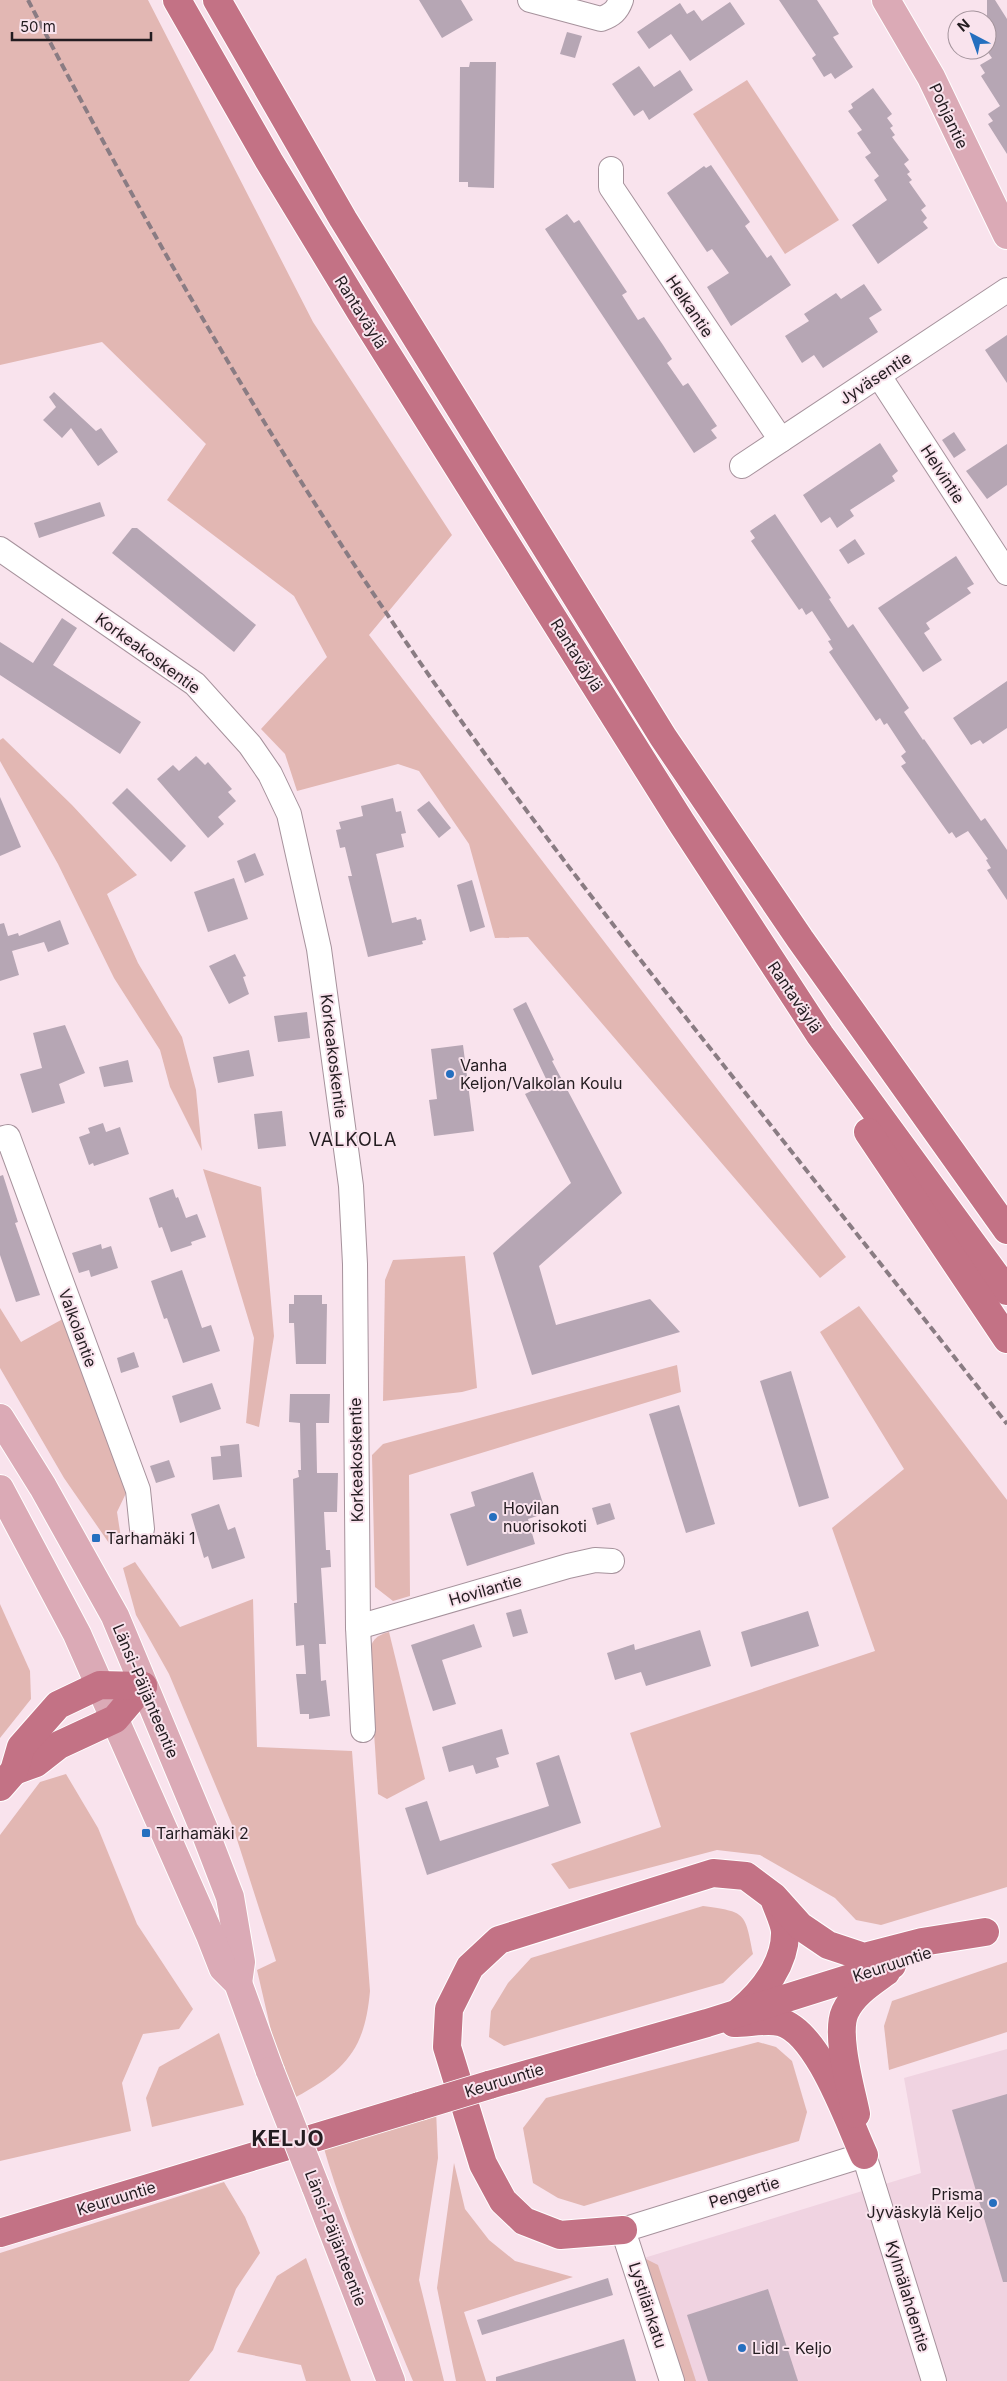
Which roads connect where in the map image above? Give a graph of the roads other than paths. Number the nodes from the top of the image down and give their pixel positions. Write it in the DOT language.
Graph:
graph roads {
  1 [pos="177,0"];
  2 [pos="217,0"];
  3 [pos="530,0"];
  4 [pos="621,0"];
  5 [pos="886,0"];
  6 [pos="611,169"];
  7 [pos="1007,235"];
  8 [pos="1007,290"];
  9 [pos="878,376"];
  10 [pos="781,440"];
  11 [pos="742,466"];
  12 [pos="0,549"];
  13 [pos="1007,573"];
  14 [pos="820,1035"];
  15 [pos="0,1139"];
  16 [pos="1007,1230"];
  17 [pos="1007,1291"];
  18 [pos="1007,1339"];
  19 [pos="0,1418"];
  20 [pos="0,1489"];
  21 [pos="142,1529"];
  22 [pos="612,1561"];
  23 [pos="358,1627"];
  24 [pos="100,1685"];
  25 [pos="143,1686"];
  26 [pos="115,1719"];
  27 [pos="363,1730"];
  28 [pos="7,1779"];
  29 [pos="774,1897"];
  30 [pos="996,1928"];
  31 [pos="900,1962"];
  32 [pos="238,1983"];
  33 [pos="740,2012"];
  34 [pos="708,2023"];
  35 [pos="864,2155"];
  36 [pos="623,2230"];
  37 [pos="0,2233"];
  38 [pos="391,2381"];
  39 [pos="672,2381"];
  40 [pos="934,2381"];
  1 -- 14 [label="highway, Rantaväylä"];
  2 -- 16 [label="highway, Rantaväylä"];
  3 -- 4 [label="street"];
  5 -- 7 [label="main road, Pohjantie"];
  6 -- 10 [label="street, Helkantie"];
  8 -- 9 [label="street, Jyväsentie"];
  9 -- 10 [label="street, Jyväsentie"];
  9 -- 13 [label="street, Helvintie"];
  10 -- 11 [label="street, Jyväsentie"];
  12 -- 23 [label="street, Korkeakoskentie"];
  14 -- 17 [label="highway, Rantaväylä"];
  14 -- 18 [label="highway"];
  15 -- 21 [label="street, Valkolantie"];
  19 -- 25 [label="main road, Länsi-Päijänteentie"];
  20 -- 24 [label="main road, Länsi-Päijänteentie"];
  22 -- 23 [label="street, Hovilantie"];
  23 -- 27 [label="street, Korkeakoskentie"];
  24 -- 25 [label="highway"];
  24 -- 26 [label="main road, Länsi-Päijänteentie"];
  24 -- 28 [label="highway"];
  25 -- 26 [label="highway"];
  25 -- 32 [label="main road, Länsi-Päijänteentie"];
  26 -- 28 [label="highway"];
  26 -- 32 [label="main road, Länsi-Päijänteentie"];
  29 -- 30 [label="highway"];
  29 -- 33 [label="highway"];
  29 -- 36 [label="highway"];
  30 -- 31 [label="highway, Keuruuntie"];
  31 -- 33 [label="highway, Keuruuntie"];
  31 -- 35 [label="highway"];
  32 -- 38 [label="main road, Länsi-Päijänteentie, bridge"];
  33 -- 34 [label="highway, Keuruuntie"];
  34 -- 35 [label="highway"];
  34 -- 37 [label="highway, Keuruuntie, bridge"];
  35 -- 36 [label="street, Pengertie"];
  35 -- 40 [label="street, Kylmälahdentie"];
  36 -- 39 [label="street, Lystilänkatu"];
}
